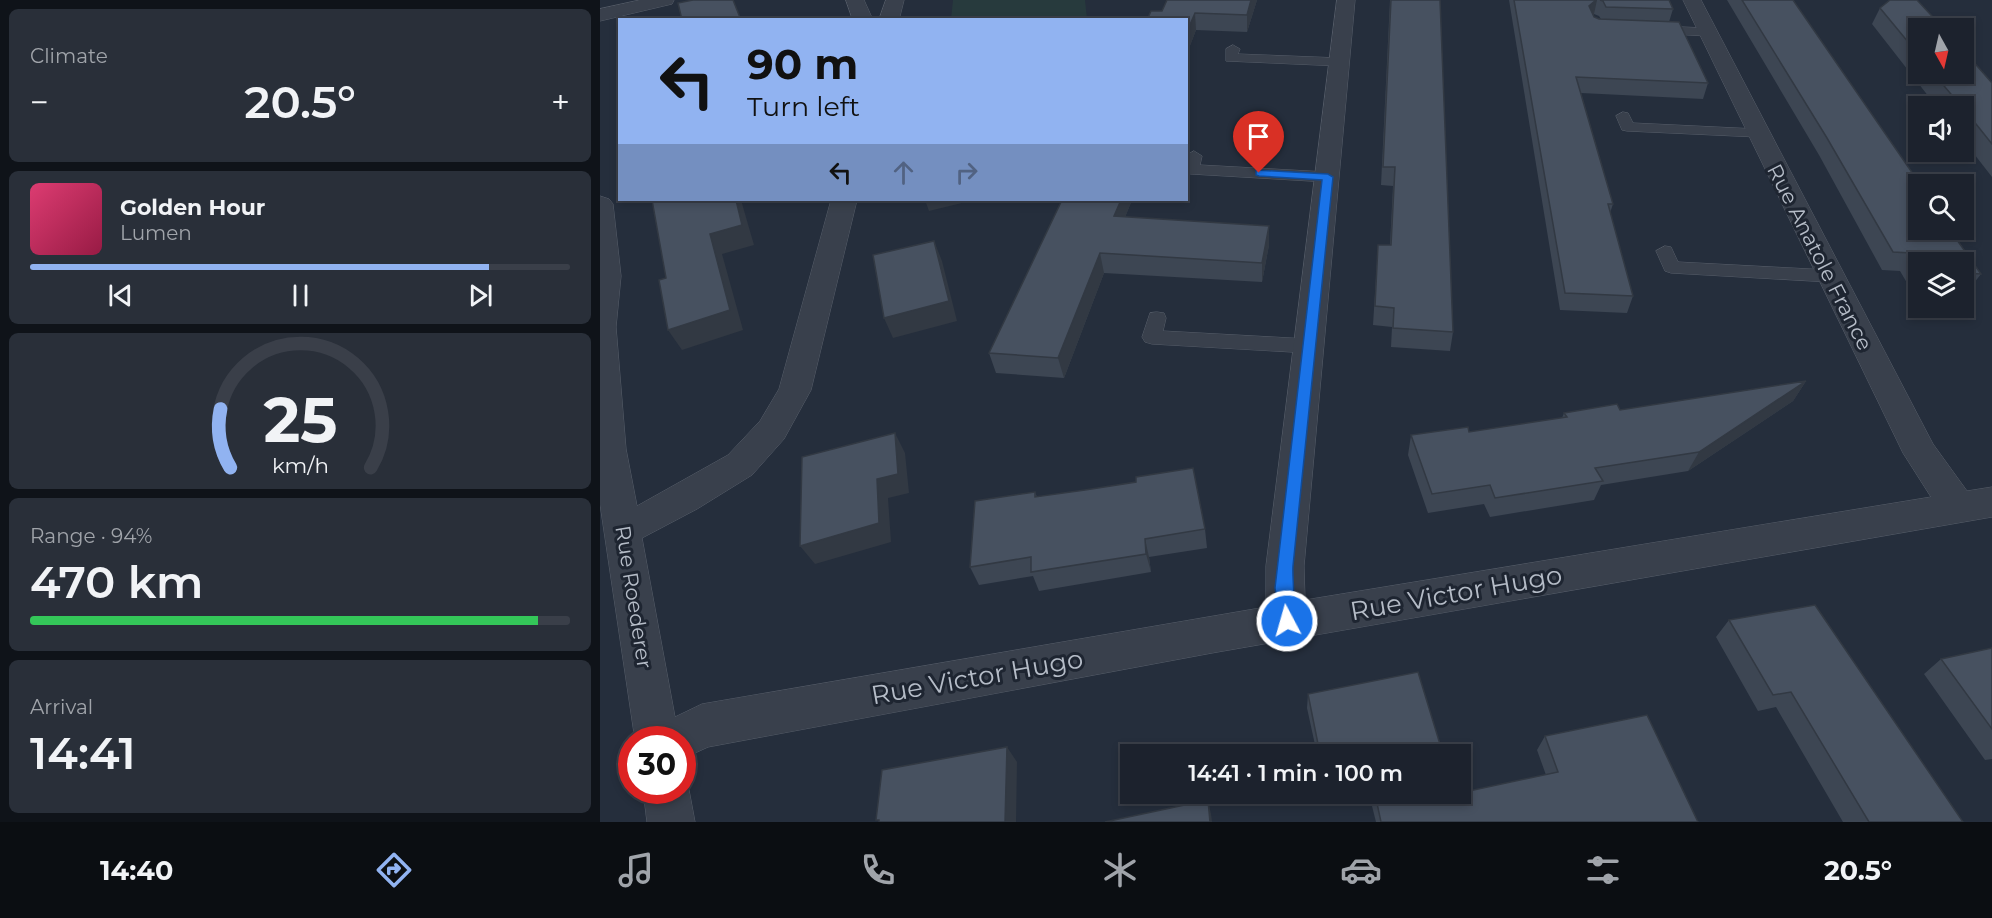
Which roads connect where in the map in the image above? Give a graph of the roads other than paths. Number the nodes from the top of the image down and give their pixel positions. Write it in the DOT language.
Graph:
graph roads {
  1 [pos="665,0"];
  2 [pos="855,0"];
  3 [pos="895,0"];
  4 [pos="1346,0"];
  5 [pos="1692,0"];
  6 [pos="600,15"];
  7 [pos="862,18"];
  8 [pos="890,18"];
  9 [pos="1640,29"];
  10 [pos="1707,32"];
  11 [pos="1233,49"];
  12 [pos="1340,62"];
  13 [pos="1623,116"];
  14 [pos="1757,133"];
  15 [pos="1194,156"];
  16 [pos="1328,177"];
  17 [pos="843,201"];
  18 [pos="600,204"];
  19 [pos="1665,252"];
  20 [pos="1829,276"];
  21 [pos="1157,318"];
  22 [pos="1309,346"];
  23 [pos="1975,505"];
  24 [pos="622,530"];
  25 [pos="1287,621"];
  26 [pos="655,726"];
  27 [pos="696,729"];
  28 [pos="668,804"];
  29 [pos="671,822"];
  1 -- 6 [label="street"];
  2 -- 7 [label="street"];
  3 -- 8 [label="street"];
  4 -- 12 [label="street"];
  5 -- 10 [label="street, Rue Anatole France"];
  9 -- 10 [label="lane"];
  10 -- 14 [label="street, Rue Anatole France"];
  11 -- 12 [label="lane"];
  12 -- 16 [label="street"];
  13 -- 14 [label="lane"];
  14 -- 20 [label="street, Rue Anatole France"];
  15 -- 16 [label="lane"];
  16 -- 22 [label="street"];
  17 -- 24 [label="street"];
  18 -- 24 [label="street, Rue Roederer"];
  19 -- 20 [label="lane"];
  20 -- 23 [label="street, Rue Anatole France"];
  21 -- 22 [label="lane"];
  22 -- 25 [label="street"];
  23 -- 25 [label="street, Rue Victor Hugo"];
  24 -- 26 [label="street, Rue Roederer"];
  25 -- 27 [label="street, Rue Victor Hugo"];
  28 -- 29 [label="street"];
}
